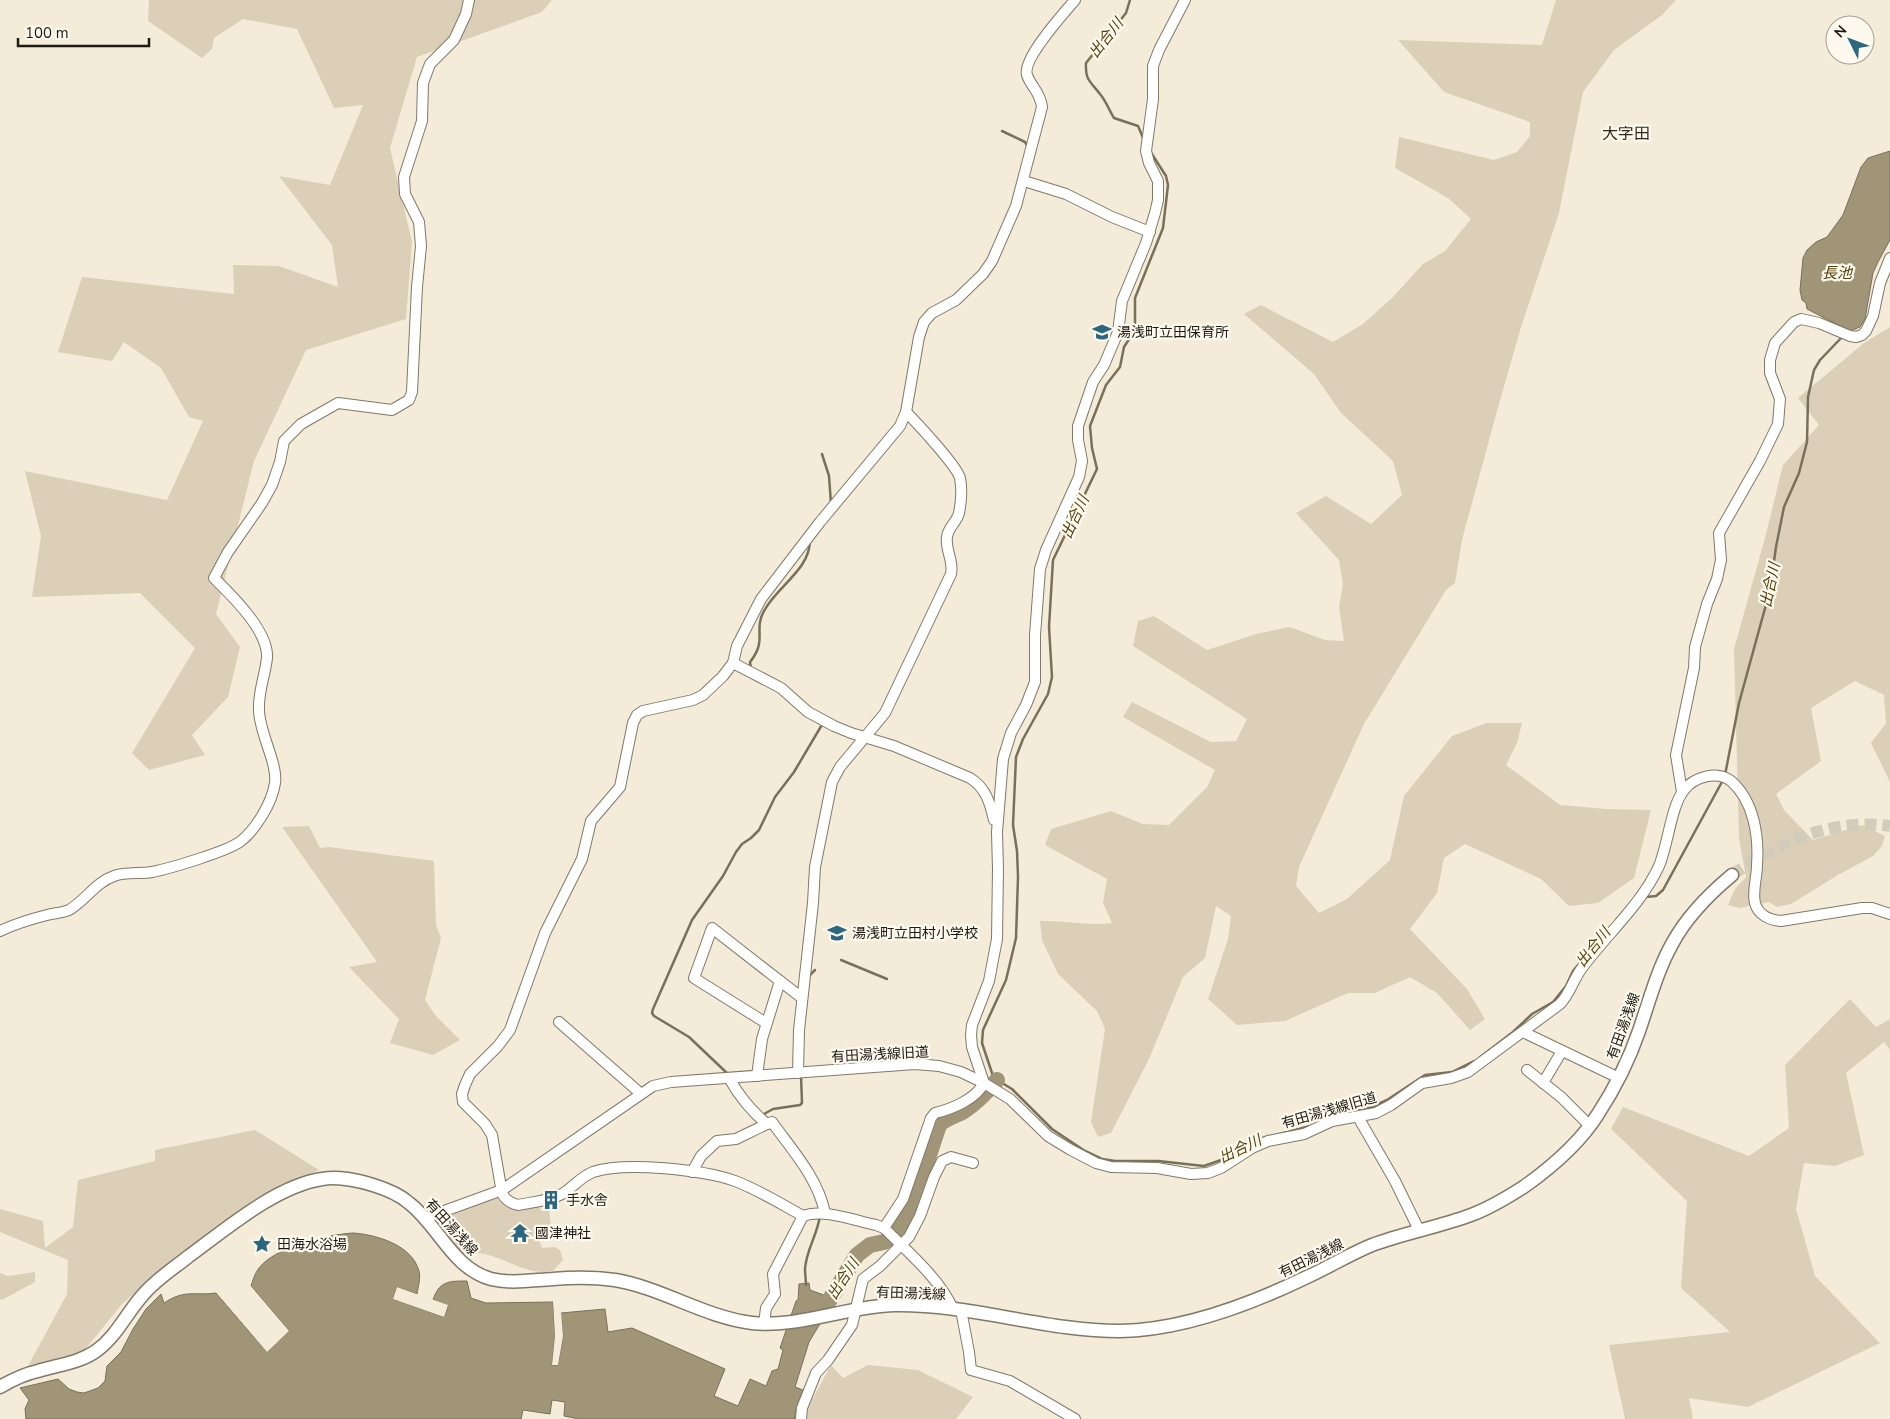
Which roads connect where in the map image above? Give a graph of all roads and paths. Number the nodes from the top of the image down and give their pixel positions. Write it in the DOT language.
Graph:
graph roads {
  1 [pos="469,0"];
  2 [pos="1075,0"];
  3 [pos="1185,0"];
  4 [pos="1024,181"];
  5 [pos="1150,232"];
  6 [pos="1890,258"];
  7 [pos="906,412"];
  8 [pos="732,663"];
  9 [pos="865,737"];
  10 [pos="1682,792"];
  11 [pos="997,832"];
  12 [pos="1732,875"];
  13 [pos="1890,914"];
  14 [pos="0,931"];
  15 [pos="780,980"];
  16 [pos="802,998"];
  17 [pos="559,1022"];
  18 [pos="766,1023"];
  19 [pos="1523,1032"];
  20 [pos="1562,1051"];
  21 [pos="1527,1070"];
  22 [pos="798,1073"];
  23 [pos="757,1076"];
  24 [pos="729,1078"];
  25 [pos="1618,1078"];
  26 [pos="1543,1082"];
  27 [pos="984,1083"];
  28 [pos="640,1093"];
  29 [pos="1358,1117"];
  30 [pos="767,1124"];
  31 [pos="1590,1126"];
  32 [pos="973,1163"];
  33 [pos="692,1172"];
  34 [pos="502,1190"];
  35 [pos="824,1213"];
  36 [pos="803,1216"];
  37 [pos="425,1218"];
  38 [pos="884,1228"];
  39 [pos="1419,1230"];
  40 [pos="901,1246"];
  41 [pos="855,1308"];
  42 [pos="957,1310"];
  43 [pos="764,1324"];
  44 [pos="0,1387"];
  45 [pos="801,1419"];
  46 [pos="1075,1419"];
  1 -- 14 [label="street"];
  2 -- 4 [label="street"];
  3 -- 5 [label="street"];
  4 -- 5 [label="street"];
  4 -- 7 [label="street"];
  5 -- 11 [label="street"];
  6 -- 10 [label="street"];
  7 -- 8 [label="street"];
  7 -- 9 [label="street"];
  8 -- 9 [label="street"];
  8 -- 34 [label="street"];
  9 -- 11 [label="street"];
  9 -- 16 [label="street"];
  10 -- 13 [label="street"];
  10 -- 19 [label="street, 有田湯浅線旧道"];
  11 -- 27 [label="street"];
  12 -- 25 [label="main road, 有田湯浅線"];
  15 -- 16 [label="street"];
  15 -- 18 [label="street"];
  15 -- 18 [label="street"];
  16 -- 22 [label="street"];
  17 -- 28 [label="street"];
  18 -- 23 [label="street"];
  19 -- 20 [label="street"];
  19 -- 29 [label="street, 有田湯浅線旧道"];
  20 -- 25 [label="street"];
  20 -- 26 [label="street"];
  21 -- 26 [label="street"];
  22 -- 23 [label="street, 有田湯浅線旧道"];
  22 -- 27 [label="street, 有田湯浅線旧道"];
  23 -- 24 [label="street, 有田湯浅線旧道"];
  24 -- 28 [label="street, 有田湯浅線旧道"];
  24 -- 30 [label="street"];
  25 -- 31 [label="main road, 有田湯浅線"];
  26 -- 31 [label="street"];
  27 -- 29 [label="street, 有田湯浅線旧道"];
  27 -- 38 [label="street"];
  28 -- 34 [label="street, 有田湯浅線旧道"];
  29 -- 39 [label="street"];
  30 -- 33 [label="street"];
  30 -- 35 [label="street"];
  31 -- 39 [label="main road, 有田湯浅線"];
  32 -- 40 [label="street"];
  33 -- 34 [label="street"];
  33 -- 36 [label="street"];
  34 -- 37 [label="street, 有田湯浅線旧道"];
  35 -- 36 [label="street"];
  35 -- 38 [label="street"];
  36 -- 43 [label="street"];
  37 -- 43 [label="main road, 有田湯浅線"];
  37 -- 44 [label="main road, 有田湯浅線"];
  38 -- 40 [label="street"];
  39 -- 42 [label="main road, 有田湯浅線"];
  40 -- 41 [label="street"];
  40 -- 42 [label="street"];
  41 -- 42 [label="main road, 有田湯浅線"];
  41 -- 43 [label="main road, 有田湯浅線"];
  41 -- 45 [label="street"];
  42 -- 46 [label="street"];
}
